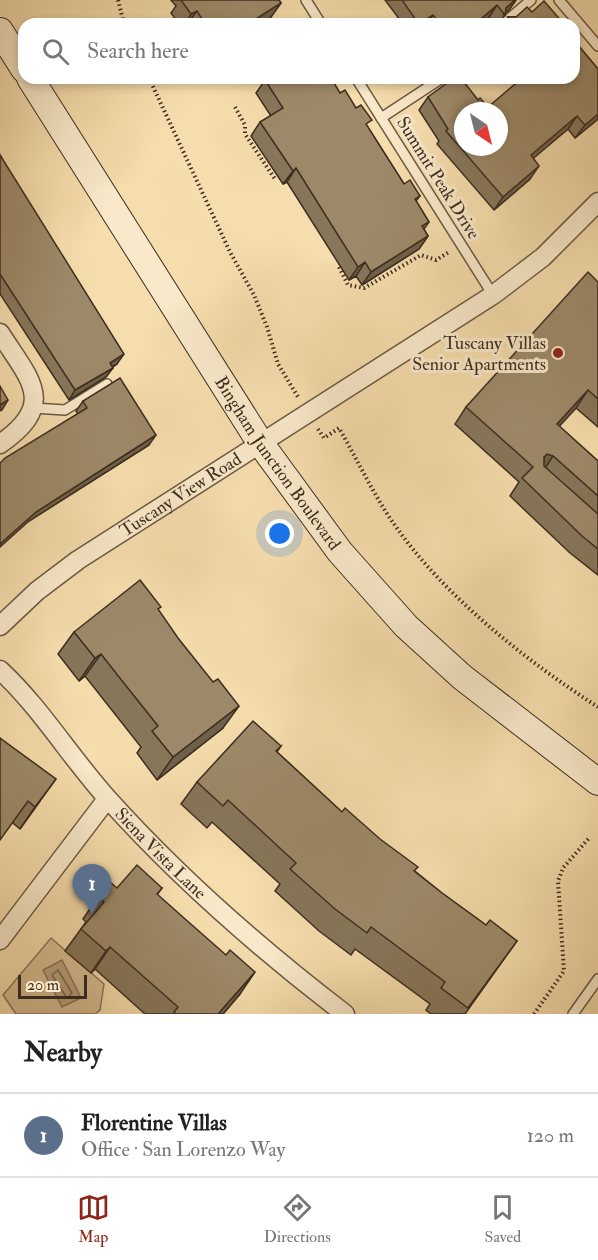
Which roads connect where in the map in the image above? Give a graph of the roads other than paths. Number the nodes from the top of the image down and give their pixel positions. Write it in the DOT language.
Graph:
graph roads {
  1 [pos="306,0"];
  2 [pos="531,0"];
  3 [pos="559,0"];
  4 [pos="317,18"];
  5 [pos="510,18"];
  6 [pos="574,18"];
  7 [pos="580,25"];
  8 [pos="0,31"];
  9 [pos="598,46"];
  10 [pos="18,60"];
  11 [pos="34,84"];
  12 [pos="360,84"];
  13 [pos="433,84"];
  14 [pos="381,118"];
  15 [pos="598,202"];
  16 [pos="493,295"];
  17 [pos="0,333"];
  18 [pos="107,384"];
  19 [pos="33,408"];
  20 [pos="0,444"];
  21 [pos="261,444"];
  22 [pos="0,626"];
  23 [pos="0,669"];
  24 [pos="598,782"];
  25 [pos="107,799"];
  26 [pos="0,940"];
  27 [pos="598,979"];
  28 [pos="345,1014"];
  29 [pos="573,1014"];
  1 -- 4 [label="lane"];
  2 -- 5 [label="lane"];
  3 -- 6 [label="lane"];
  7 -- 9 [label="lane"];
  8 -- 10 [label="main road"];
  11 -- 21 [label="main road, Bingham Junction Boulevard"];
  12 -- 14 [label="lane, Summit Peak Drive"];
  13 -- 14 [label="lane"];
  14 -- 16 [label="lane, Summit Peak Drive"];
  15 -- 16 [label="street, Tuscany View Road"];
  16 -- 21 [label="street, Tuscany View Road"];
  17 -- 19 [label="street"];
  18 -- 19 [label="lane"];
  19 -- 20 [label="street"];
  21 -- 22 [label="street, Tuscany View Road"];
  21 -- 24 [label="main road, Bingham Junction Boulevard"];
  23 -- 25 [label="street, Siena Vista Lane"];
  25 -- 26 [label="street"];
  25 -- 28 [label="street, Siena Vista Lane"];
  27 -- 29 [label="lane"];
}
